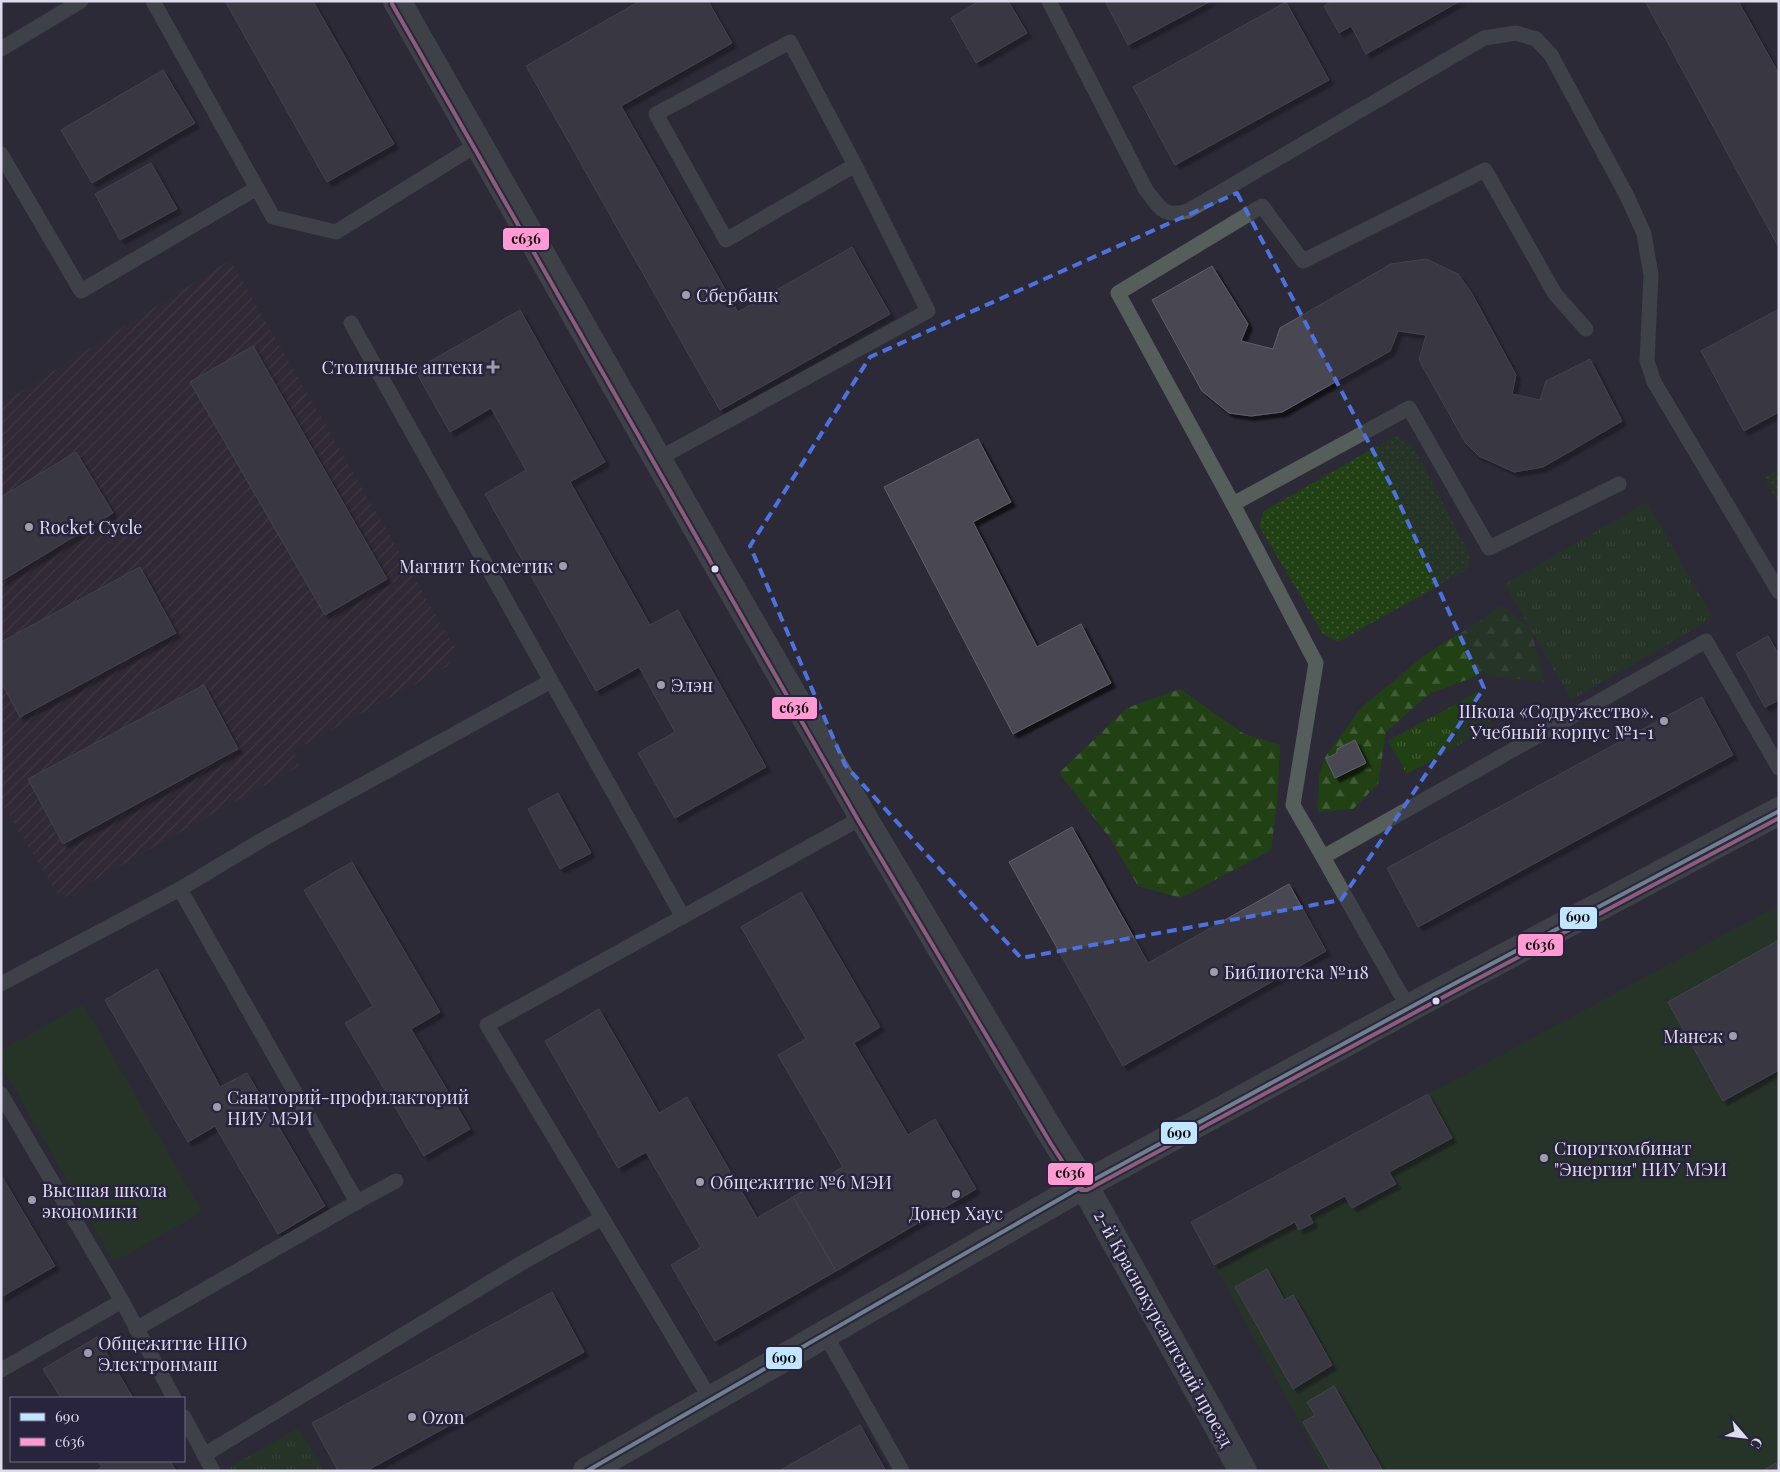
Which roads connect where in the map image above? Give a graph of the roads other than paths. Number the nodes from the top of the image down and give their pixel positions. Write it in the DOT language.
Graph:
graph roads {
  1 [pos="81,1"];
  2 [pos="153,1"];
  3 [pos="397,1"];
  4 [pos="1049,1"];
  5 [pos="1,48"];
  6 [pos="478,144"];
  7 [pos="1,154"];
  8 [pos="855,165"];
  9 [pos="257,188"];
  10 [pos="351,323"];
  11 [pos="1586,329"];
  12 [pos="658,459"];
  13 [pos="1619,484"];
  14 [pos="1233,504"];
  15 [pos="1779,592"];
  16 [pos="551,680"];
  17 [pos="1779,768"];
  18 [pos="1779,812"];
  19 [pos="863,817"];
  20 [pos="1322,858"];
  21 [pos="180,889"];
  22 [pos="683,917"];
  23 [pos="1,984"];
  24 [pos="1409,1009"];
  25 [pos="1,1094"];
  26 [pos="396,1181"];
  27 [pos="1084,1185"];
  28 [pos="357,1202"];
  29 [pos="602,1218"];
  30 [pos="122,1301"];
  31 [pos="136,1329"];
  32 [pos="825,1334"];
  33 [pos="1,1370"];
  34 [pos="173,1397"];
  35 [pos="711,1400"];
  36 [pos="185,1419"];
  37 [pos="204,1455"];
  38 [pos="213,1471"];
  39 [pos="587,1471"];
  40 [pos="902,1471"];
  41 [pos="1243,1471"];
  1 -- 5 [label="lane"];
  2 -- 9 [label="lane"];
  3 -- 6 [label="street, 2-й Краснокурсантский проезд"];
  4 -- 15 [label="lane"];
  6 -- 9 [label="lane"];
  6 -- 12 [label="street, 2-й Краснокурсантский проезд"];
  7 -- 9 [label="lane"];
  8 -- 8 [label="lane"];
  8 -- 12 [label="lane"];
  10 -- 16 [label="lane"];
  11 -- 14 [label="lane"];
  12 -- 19 [label="street, 2-й Краснокурсантский проезд"];
  13 -- 14 [label="lane"];
  14 -- 20 [label="lane"];
  16 -- 21 [label="lane"];
  16 -- 22 [label="lane"];
  17 -- 20 [label="lane"];
  18 -- 24 [label="street"];
  19 -- 22 [label="lane"];
  19 -- 27 [label="street, 2-й Краснокурсантский проезд"];
  20 -- 24 [label="lane"];
  21 -- 23 [label="lane"];
  21 -- 28 [label="lane"];
  22 -- 29 [label="lane"];
  24 -- 27 [label="street"];
  25 -- 30 [label="lane"];
  26 -- 28 [label="lane"];
  27 -- 32 [label="street"];
  27 -- 41 [label="street, 2-й Краснокурсантский проезд"];
  28 -- 31 [label="lane"];
  29 -- 35 [label="lane"];
  29 -- 37 [label="lane"];
  30 -- 31 [label="lane"];
  30 -- 33 [label="lane"];
  31 -- 34 [label="lane"];
  32 -- 35 [label="street"];
  32 -- 40 [label="lane"];
  35 -- 39 [label="street"];
  36 -- 37 [label="lane"];
  37 -- 38 [label="lane"];
}
